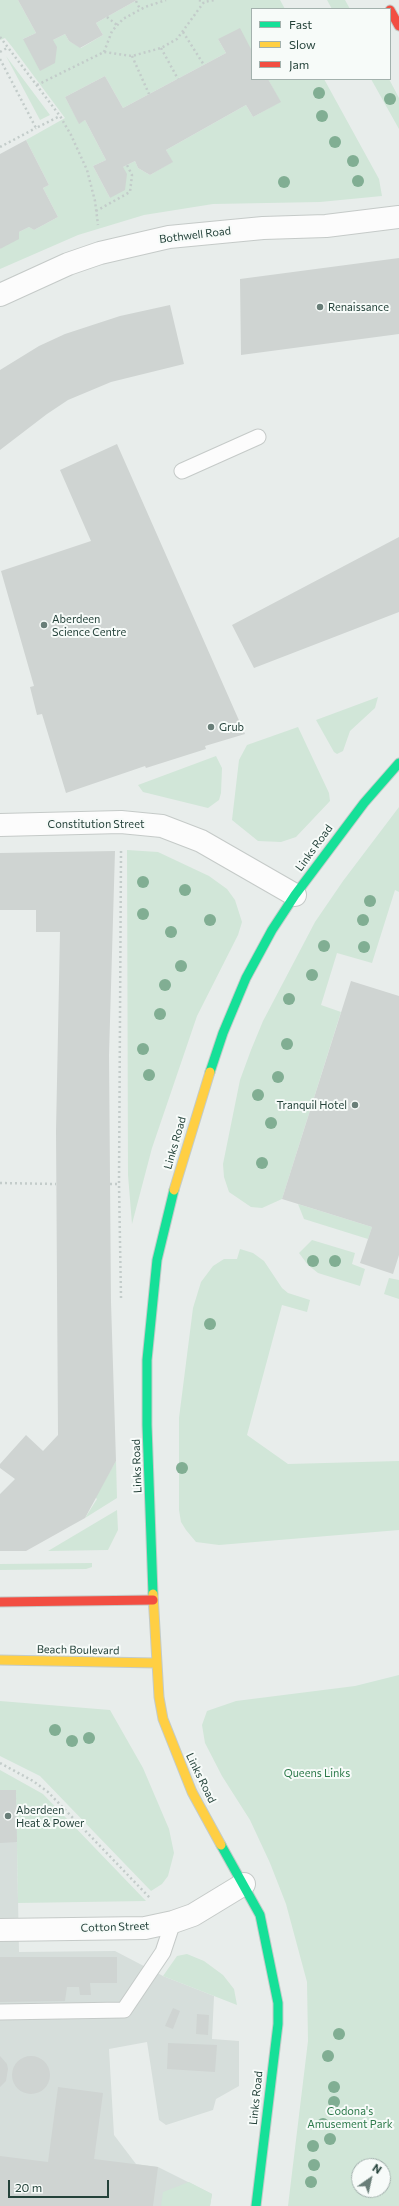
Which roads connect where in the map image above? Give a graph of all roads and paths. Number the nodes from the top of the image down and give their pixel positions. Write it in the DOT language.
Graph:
graph roads {
  1 [pos="166,0"];
  2 [pos="198,0"];
  3 [pos="215,0"];
  4 [pos="136,1"];
  5 [pos="204,2"];
  6 [pos="140,9"];
  7 [pos="391,12"];
  8 [pos="107,17"];
  9 [pos="117,25"];
  10 [pos="399,26"];
  11 [pos="183,32"];
  12 [pos="0,37"];
  13 [pos="7,48"];
  14 [pos="162,48"];
  15 [pos="0,52"];
  16 [pos="104,52"];
  17 [pos="132,56"];
  18 [pos="0,59"];
  19 [pos="204,65"];
  20 [pos="178,79"];
  21 [pos="37,85"];
  22 [pos="149,94"];
  23 [pos="60,116"];
  24 [pos="36,128"];
  25 [pos="0,147"];
  26 [pos="127,165"];
  27 [pos="96,211"];
  28 [pos="399,217"];
  29 [pos="100,253"];
  30 [pos="0,295"];
  31 [pos="258,436"];
  32 [pos="182,471"];
  33 [pos="399,763"];
  34 [pos="121,822"];
  35 [pos="0,825"];
  36 [pos="295,895"];
  37 [pos="0,1183"];
  38 [pos="56,1184"];
  39 [pos="110,1184"];
  40 [pos="119,1184"];
  41 [pos="121,1303"];
  42 [pos="153,1600"];
  43 [pos="0,1602"];
  44 [pos="0,1660"];
  45 [pos="156,1663"];
  46 [pos="0,1763"];
  47 [pos="244,1884"];
  48 [pos="173,1922"];
  49 [pos="0,1930"];
  50 [pos="0,2012"];
  51 [pos="260,2205"];
  1 -- 6 [label="path"];
  2 -- 5 [label="path"];
  3 -- 5 [label="path"];
  4 -- 6 [label="path"];
  5 -- 11 [label="path"];
  6 -- 9 [label="path"];
  7 -- 10 [label="street"];
  8 -- 9 [label="path"];
  9 -- 16 [label="path"];
  11 -- 14 [label="path"];
  11 -- 19 [label="path"];
  12 -- 13 [label="path"];
  13 -- 15 [label="path"];
  13 -- 21 [label="path"];
  14 -- 17 [label="path"];
  14 -- 20 [label="path"];
  16 -- 17 [label="path"];
  16 -- 21 [label="path"];
  17 -- 22 [label="path"];
  18 -- 24 [label="path"];
  21 -- 23 [label="path"];
  23 -- 24 [label="path"];
  23 -- 27 [label="path"];
  24 -- 25 [label="path"];
  26 -- 27 [label="path"];
  27 -- 29 [label="path"];
  28 -- 29 [label="street, Bothwell Road"];
  29 -- 30 [label="street, Bothwell Road"];
  31 -- 32 [label="lane"];
  33 -- 36 [label="street, Links Road"];
  34 -- 35 [label="street, Constitution Street"];
  34 -- 36 [label="street, Constitution Street"];
  34 -- 40 [label="path"];
  36 -- 42 [label="street, Links Road"];
  37 -- 38 [label="path"];
  39 -- 40 [label="path"];
  40 -- 41 [label="path"];
  42 -- 43 [label="street"];
  42 -- 45 [label="street, Links Road"];
  44 -- 45 [label="street, Beach Boulevard"];
  45 -- 47 [label="street, Links Road"];
  46 -- 48 [label="path"];
  47 -- 48 [label="street, Cotton Street"];
  47 -- 51 [label="street, Links Road"];
  48 -- 49 [label="street, Cotton Street"];
  48 -- 50 [label="lane"];
}
